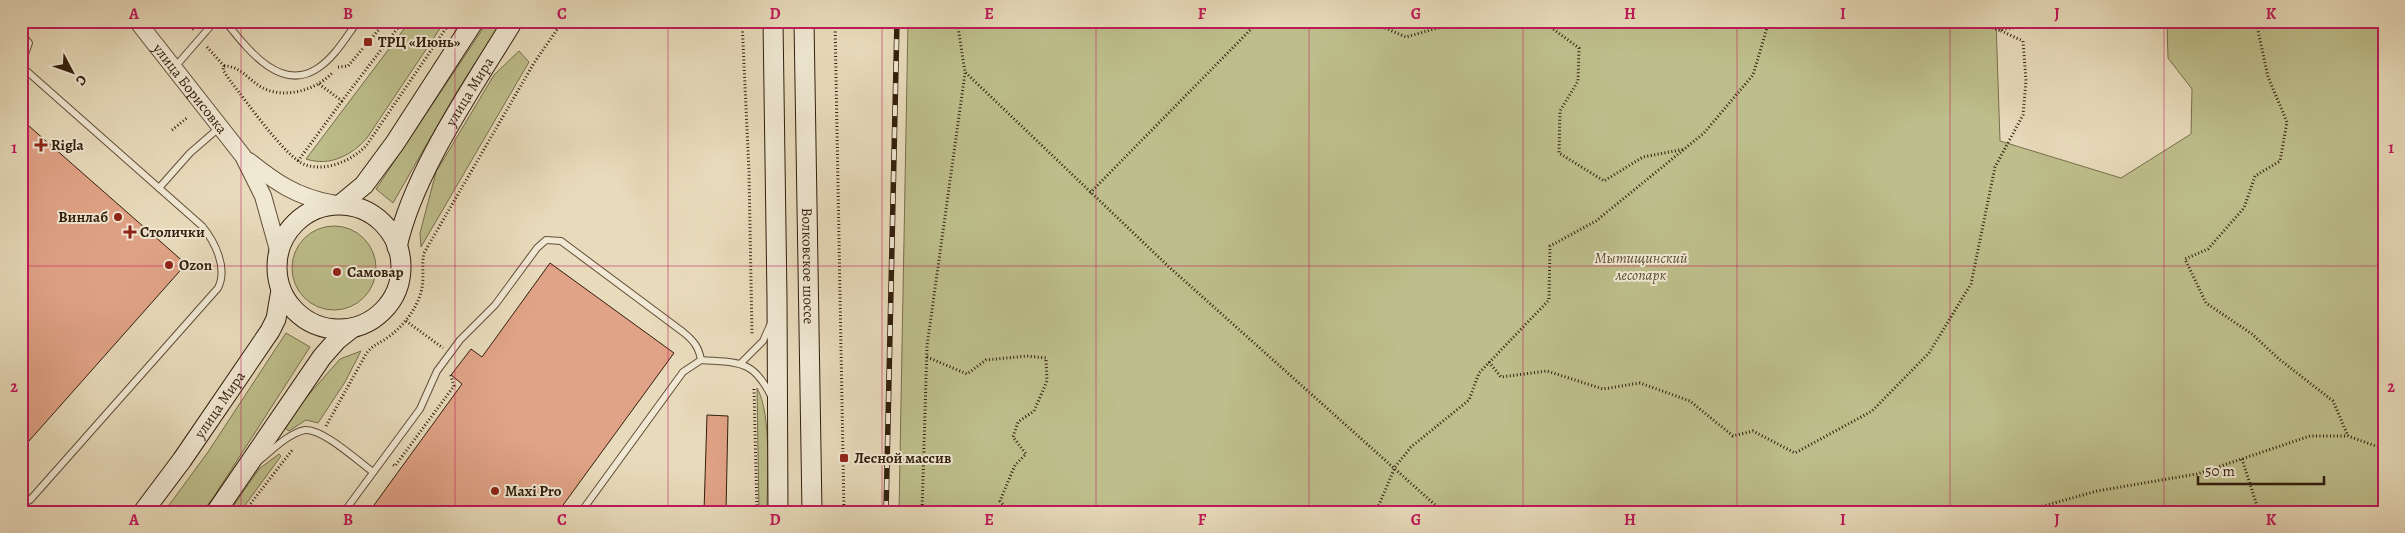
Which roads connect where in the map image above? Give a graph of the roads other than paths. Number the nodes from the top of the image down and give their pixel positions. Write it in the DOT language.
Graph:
graph roads {
  1 [pos="137,21"];
  2 [pos="215,21"];
  3 [pos="225,21"];
  4 [pos="358,21"];
  5 [pos="474,21"];
  6 [pos="513,21"];
  7 [pos="773,21"];
  8 [pos="804,21"];
  9 [pos="21,34"];
  10 [pos="21,66"];
  11 [pos="174,67"];
  12 [pos="220,127"];
  13 [pos="243,156"];
  14 [pos="159,188"];
  15 [pos="336,204"];
  16 [pos="397,247"];
  17 [pos="278,250"];
  18 [pos="281,290"];
  19 [pos="777,299"];
  20 [pos="352,328"];
  21 [pos="701,360"];
  22 [pos="740,363"];
  23 [pos="777,407"];
  24 [pos="373,472"];
  25 [pos="239,480"];
  26 [pos="21,505"];
  27 [pos="143,512"];
  28 [pos="216,512"];
  29 [pos="344,512"];
  30 [pos="581,512"];
  31 [pos="778,512"];
  32 [pos="812,512"];
  1 -- 11 [label="street, улица Борисовка"];
  2 -- 11 [label="lane"];
  3 -- 4 [label="lane"];
  5 -- 15 [label="main road"];
  6 -- 16 [label="main road, улица Мира"];
  7 -- 19 [label="main road, Волковское шоссе"];
  8 -- 32 [label="main road, Волковское шоссе"];
  9 -- 10 [label="lane"];
  10 -- 14 [label="lane"];
  11 -- 12 [label="street, улица Борисовка"];
  12 -- 13 [label="street, улица Борисовка"];
  12 -- 14 [label="lane"];
  13 -- 15 [label="street, улица Борисовка"];
  13 -- 17 [label="street, улица Борисовка"];
  14 -- 26 [label="lane"];
  15 -- 16 [label="main road"];
  15 -- 17 [label="main road"];
  16 -- 20 [label="main road"];
  17 -- 18 [label="main road"];
  18 -- 20 [label="main road"];
  18 -- 27 [label="main road, улица Мира"];
  19 -- 22 [label="lane"];
  19 -- 23 [label="main road, Волковское шоссе"];
  20 -- 25 [label="main road"];
  21 -- 22 [label="lane"];
  21 -- 24 [label="lane"];
  21 -- 30 [label="lane"];
  22 -- 23 [label="lane"];
  23 -- 31 [label="main road, Волковское шоссе"];
  24 -- 25 [label="lane"];
  24 -- 29 [label="lane"];
  25 -- 28 [label="main road"];
}
